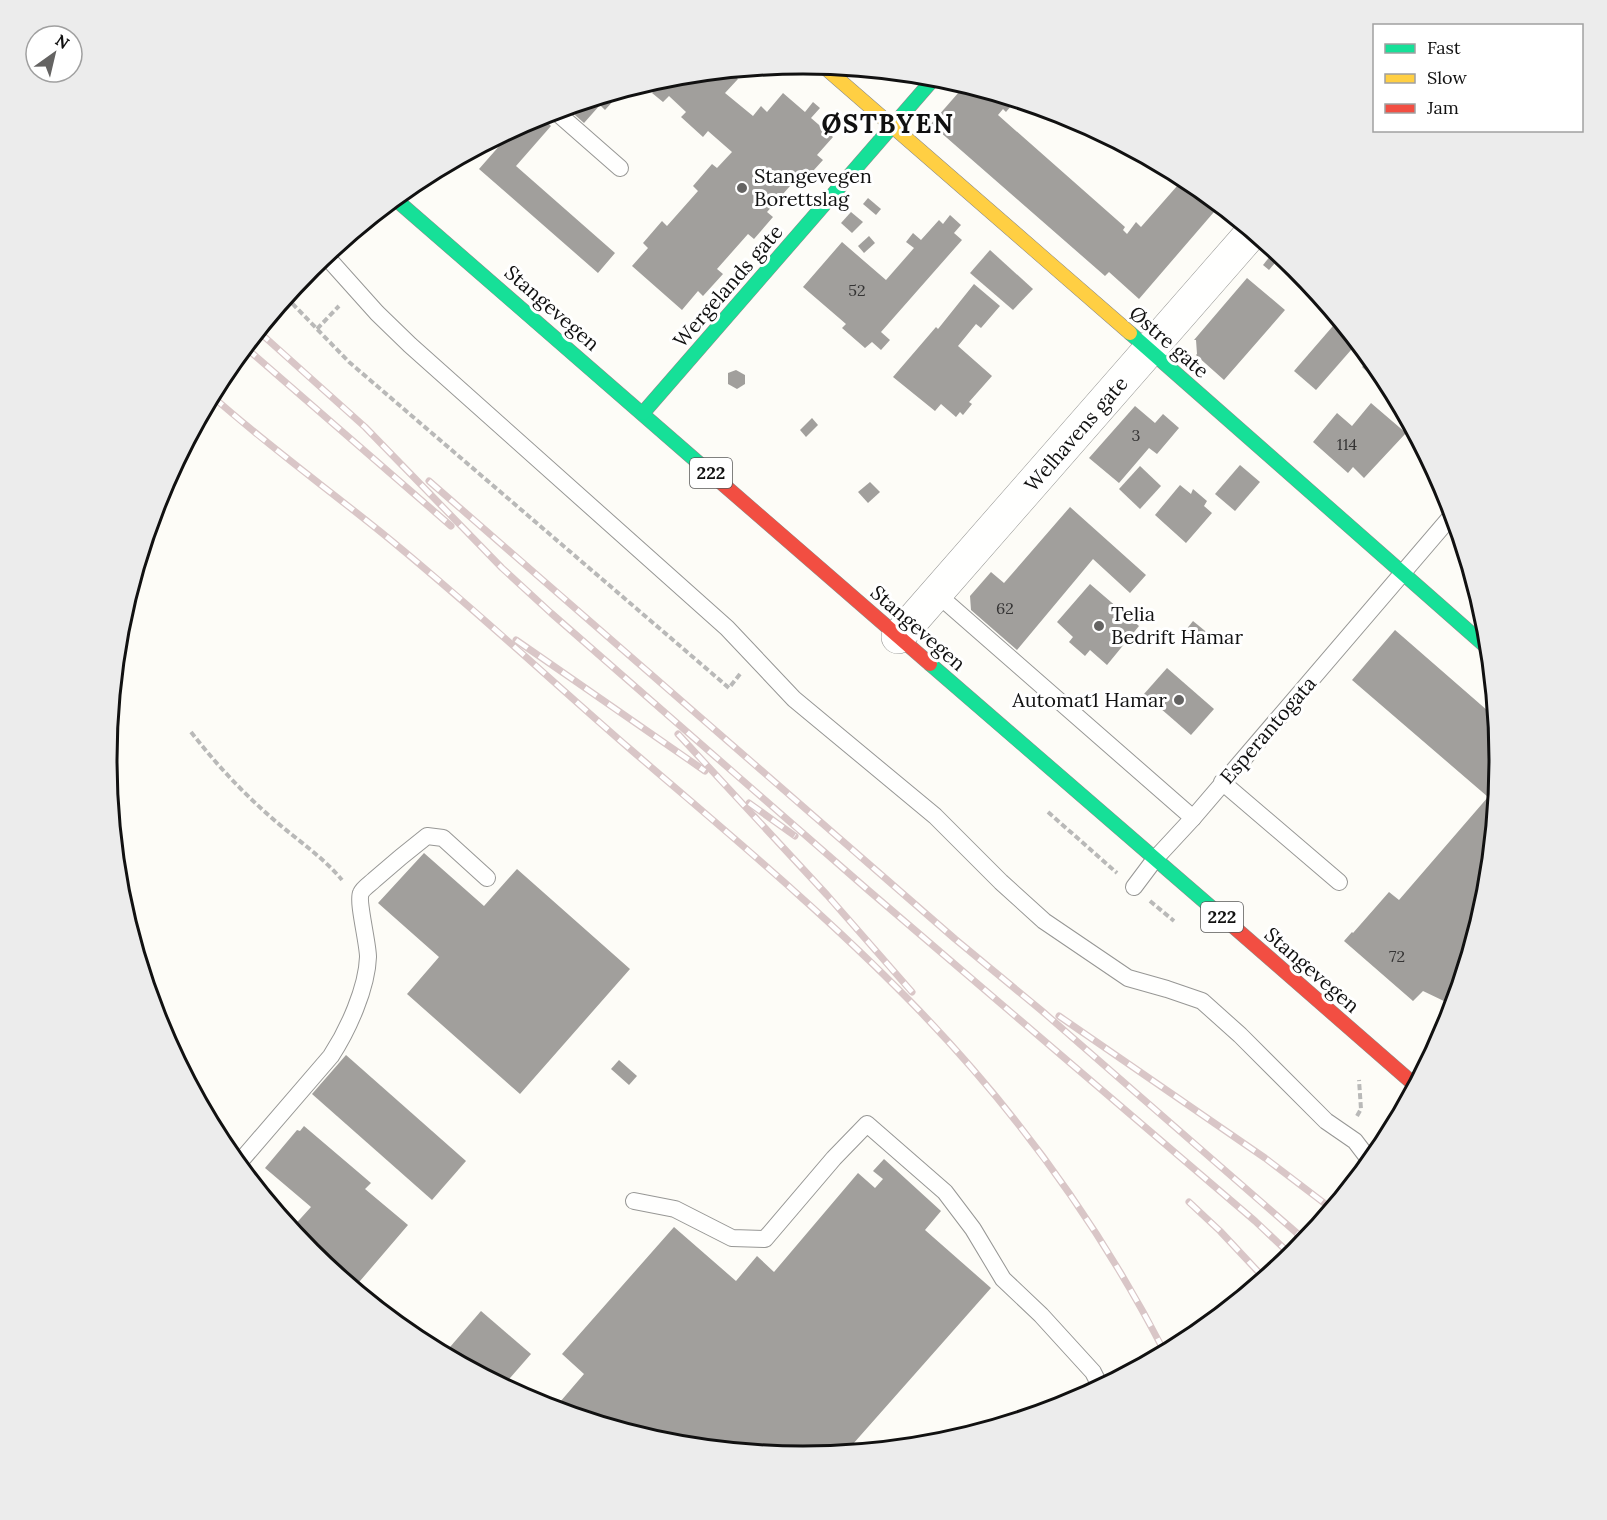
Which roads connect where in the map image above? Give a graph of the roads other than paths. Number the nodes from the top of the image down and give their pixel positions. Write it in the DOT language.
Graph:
graph roads {
  1 [pos="833,75"];
  2 [pos="928,85"];
  3 [pos="563,118"];
  4 [pos="892,127"];
  5 [pos="620,168"];
  6 [pos="401,204"];
  7 [pos="1248,237"];
  8 [pos="334,260"];
  9 [pos="1150,350"];
  10 [pos="643,413"];
  11 [pos="1447,521"];
  12 [pos="1403,573"];
  13 [pos="937,594"];
  14 [pos="898,637"];
  15 [pos="1479,641"];
  16 [pos="1222,782"];
  17 [pos="1193,818"];
  18 [pos="1155,859"];
  19 [pos="487,878"];
  20 [pos="1339,882"];
  21 [pos="1134,887"];
  22 [pos="1410,1081"];
  23 [pos="1365,1154"];
  24 [pos="244,1157"];
  25 [pos="634,1201"];
  26 [pos="1097,1380"];
  1 -- 4 [label="main road, Østre gate"];
  2 -- 4 [label="main road, Wergelands gate"];
  3 -- 5 [label="lane"];
  4 -- 9 [label="main road, Østre gate"];
  4 -- 10 [label="main road, Wergelands gate"];
  6 -- 10 [label="main road, Stangevegen / 222"];
  7 -- 9 [label="street, Welhavens gate"];
  8 -- 23 [label="lane"];
  9 -- 12 [label="main road, Østre gate"];
  9 -- 13 [label="street, Welhavens gate"];
  10 -- 14 [label="main road, Stangevegen / 222"];
  11 -- 12 [label="lane, Esperantogata"];
  12 -- 15 [label="main road, Østre gate"];
  12 -- 16 [label="lane, Esperantogata"];
  13 -- 14 [label="street, Welhavens gate"];
  13 -- 17 [label="lane"];
  14 -- 18 [label="main road, Stangevegen / 222"];
  16 -- 17 [label="lane, Esperantogata"];
  16 -- 20 [label="lane"];
  17 -- 18 [label="lane, Esperantogata"];
  18 -- 21 [label="lane, Esperantogata"];
  18 -- 22 [label="main road, Stangevegen / 222"];
  19 -- 24 [label="lane"];
  25 -- 26 [label="lane"];
}
